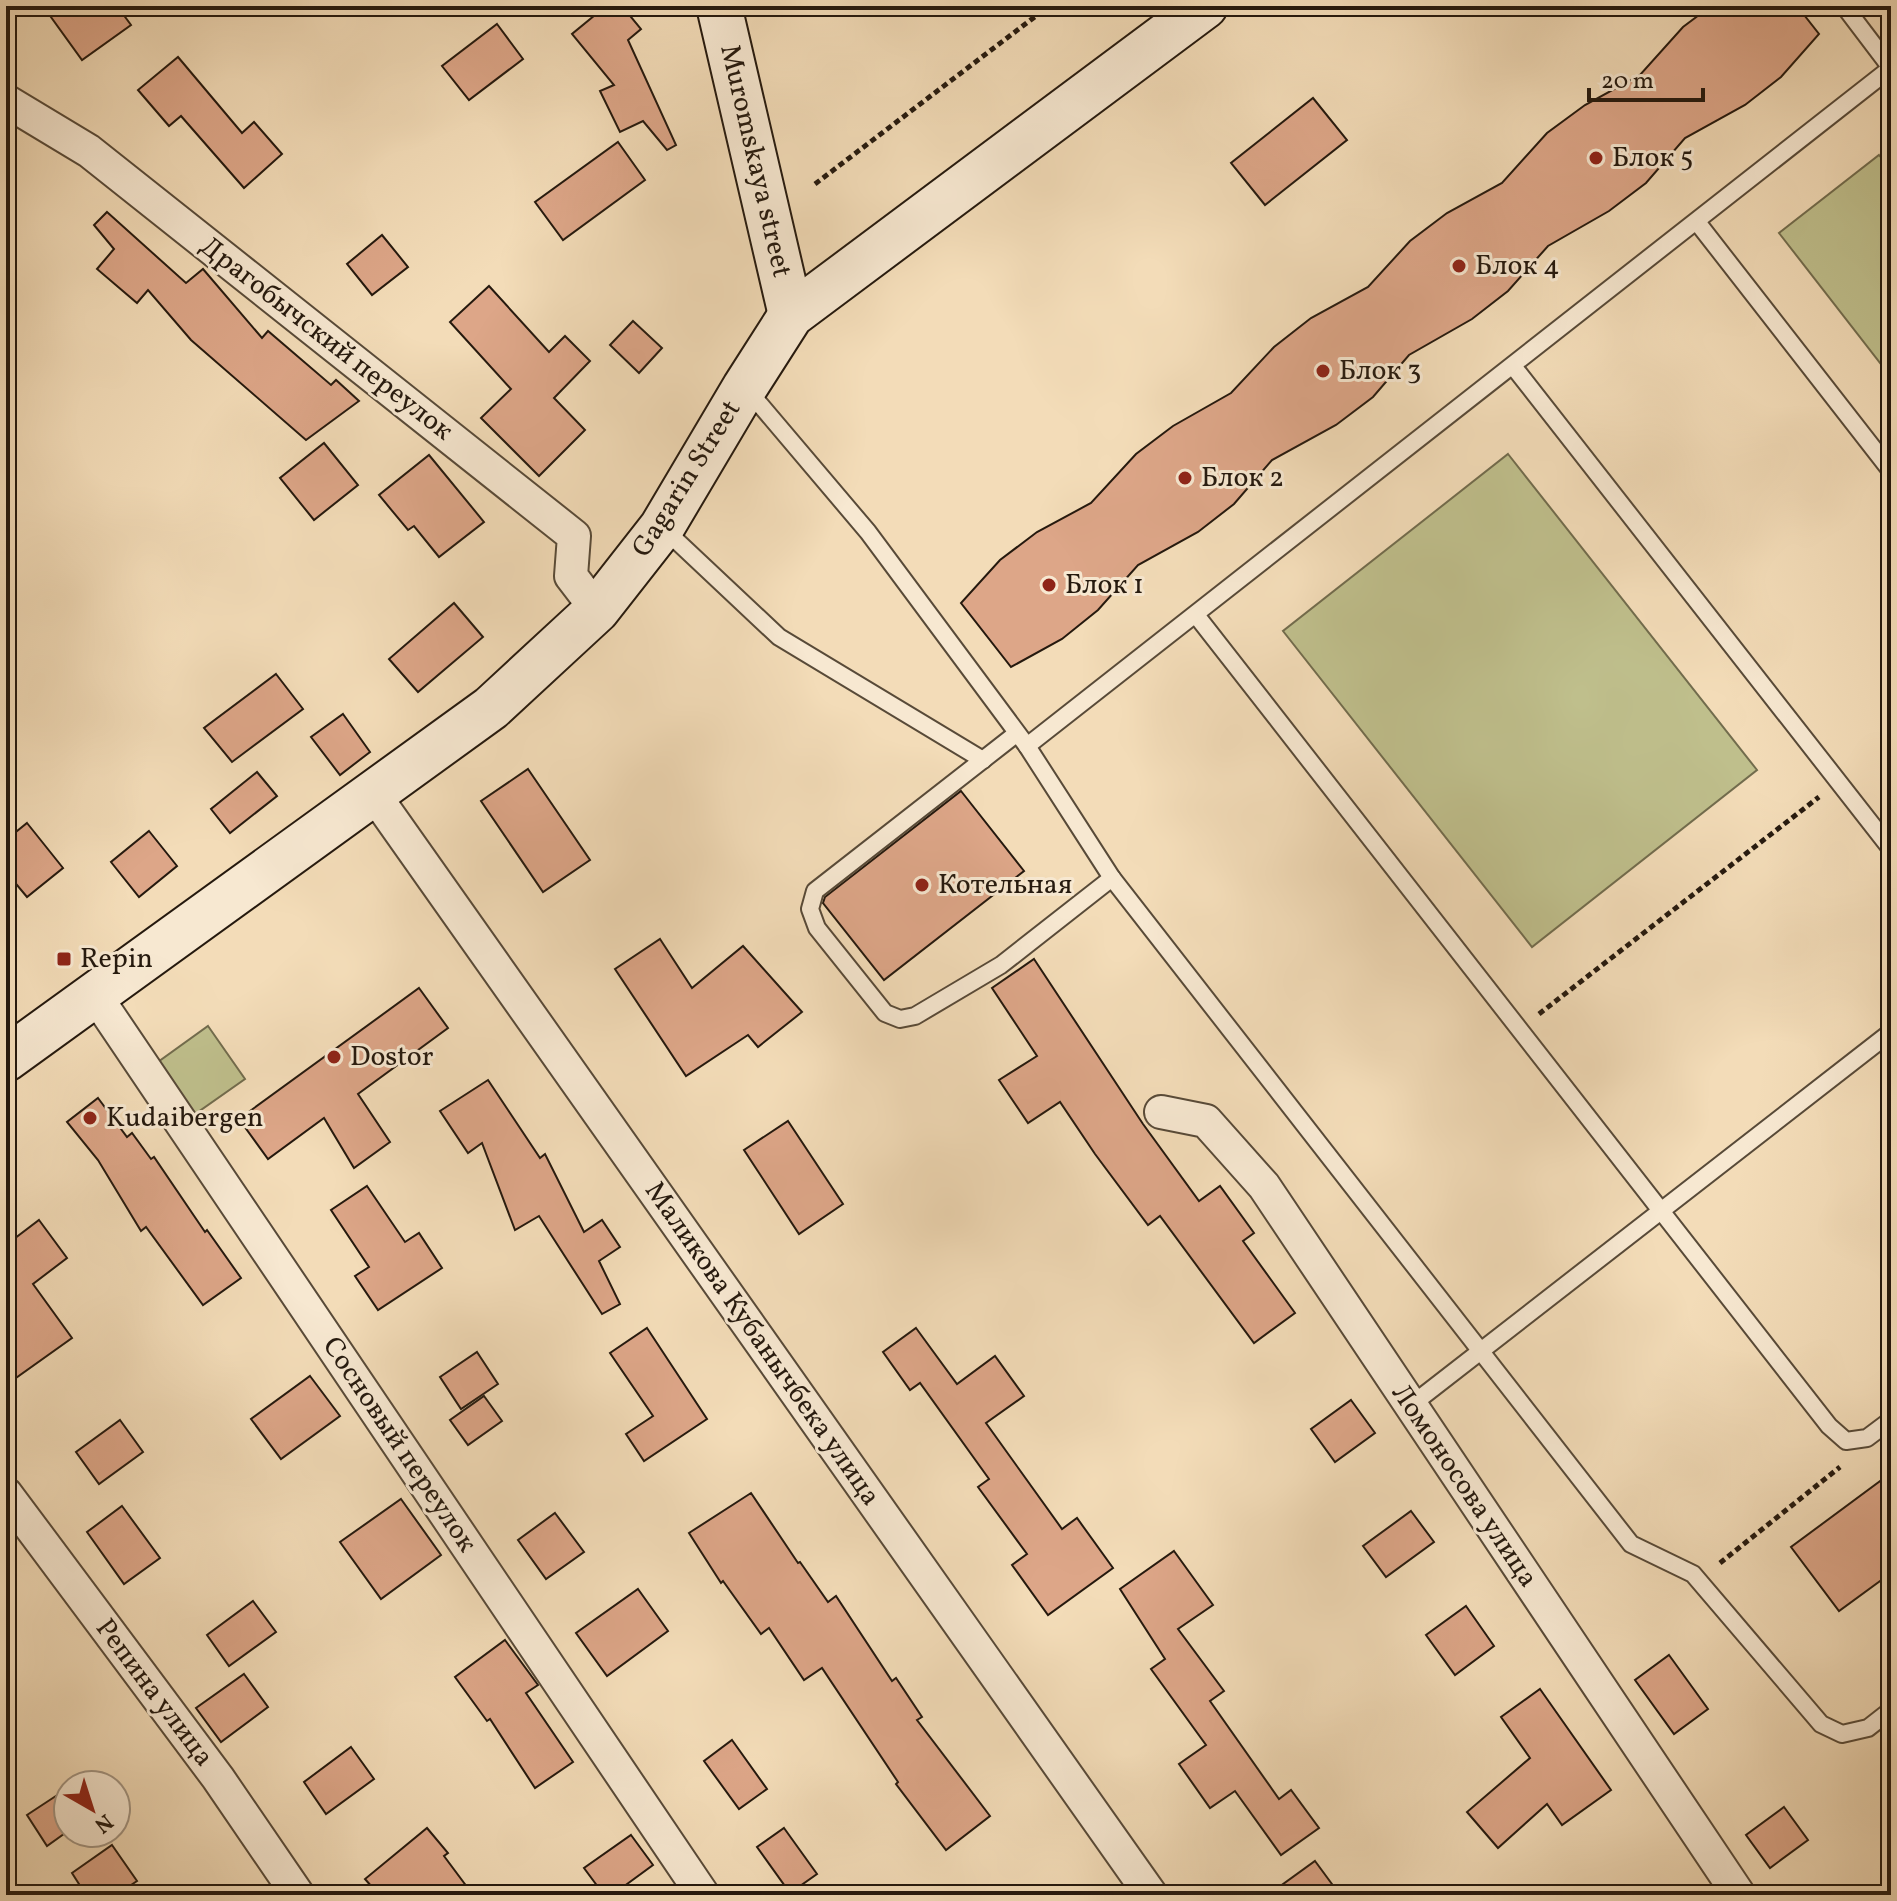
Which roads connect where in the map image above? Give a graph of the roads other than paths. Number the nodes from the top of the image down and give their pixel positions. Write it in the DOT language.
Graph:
graph roads {
  1 [pos="719,6"];
  2 [pos="1205,6"];
  3 [pos="1844,6"];
  4 [pos="1891,68"];
  5 [pos="6,101"];
  6 [pos="1697,222"];
  7 [pos="791,315"];
  8 [pos="1513,366"];
  9 [pos="745,387"];
  10 [pos="1891,471"];
  11 [pos="662,527"];
  12 [pos="597,610"];
  13 [pos="1196,615"];
  14 [pos="1022,740"];
  15 [pos="983,760"];
  16 [pos="373,793"];
  17 [pos="1891,849"];
  18 [pos="1112,878"];
  19 [pos="95,995"];
  20 [pos="1891,1032"];
  21 [pos="6,1059"];
  22 [pos="1161,1112"];
  23 [pos="1661,1212"];
  24 [pos="1481,1352"];
  25 [pos="1410,1406"];
  26 [pos="1891,1420"];
  27 [pos="6,1494"];
  28 [pos="1891,1710"];
  29 [pos="298,1895"];
  30 [pos="703,1895"];
  31 [pos="1151,1895"];
  32 [pos="1739,1895"];
  1 -- 7 [label="main road, Muromskaya street"];
  2 -- 7 [label="main road, Gagarin Street"];
  3 -- 4 [label="lane"];
  4 -- 6 [label="lane"];
  5 -- 12 [label="street, Драгобычский переулок"];
  6 -- 8 [label="lane"];
  6 -- 10 [label="lane"];
  7 -- 9 [label="main road, Gagarin Street"];
  8 -- 13 [label="lane"];
  8 -- 17 [label="lane"];
  9 -- 11 [label="main road, Gagarin Street"];
  9 -- 14 [label="lane"];
  11 -- 12 [label="main road, Gagarin Street"];
  11 -- 15 [label="lane"];
  12 -- 16 [label="main road, Gagarin Street"];
  13 -- 14 [label="lane"];
  13 -- 23 [label="lane"];
  14 -- 15 [label="lane"];
  14 -- 18 [label="lane"];
  15 -- 18 [label="lane"];
  16 -- 19 [label="main road, Gagarin Street"];
  16 -- 31 [label="street, Маликова Кубанычбека улица"];
  18 -- 24 [label="lane"];
  19 -- 21 [label="main road, Gagarin Street"];
  19 -- 30 [label="street, Сосновый переулок"];
  20 -- 23 [label="lane"];
  22 -- 25 [label="street, Ломоносова улица"];
  23 -- 24 [label="lane"];
  23 -- 26 [label="lane"];
  24 -- 25 [label="lane"];
  24 -- 28 [label="lane"];
  25 -- 32 [label="street, Ломоносова улица"];
  27 -- 29 [label="street, Репина улица"];
}
